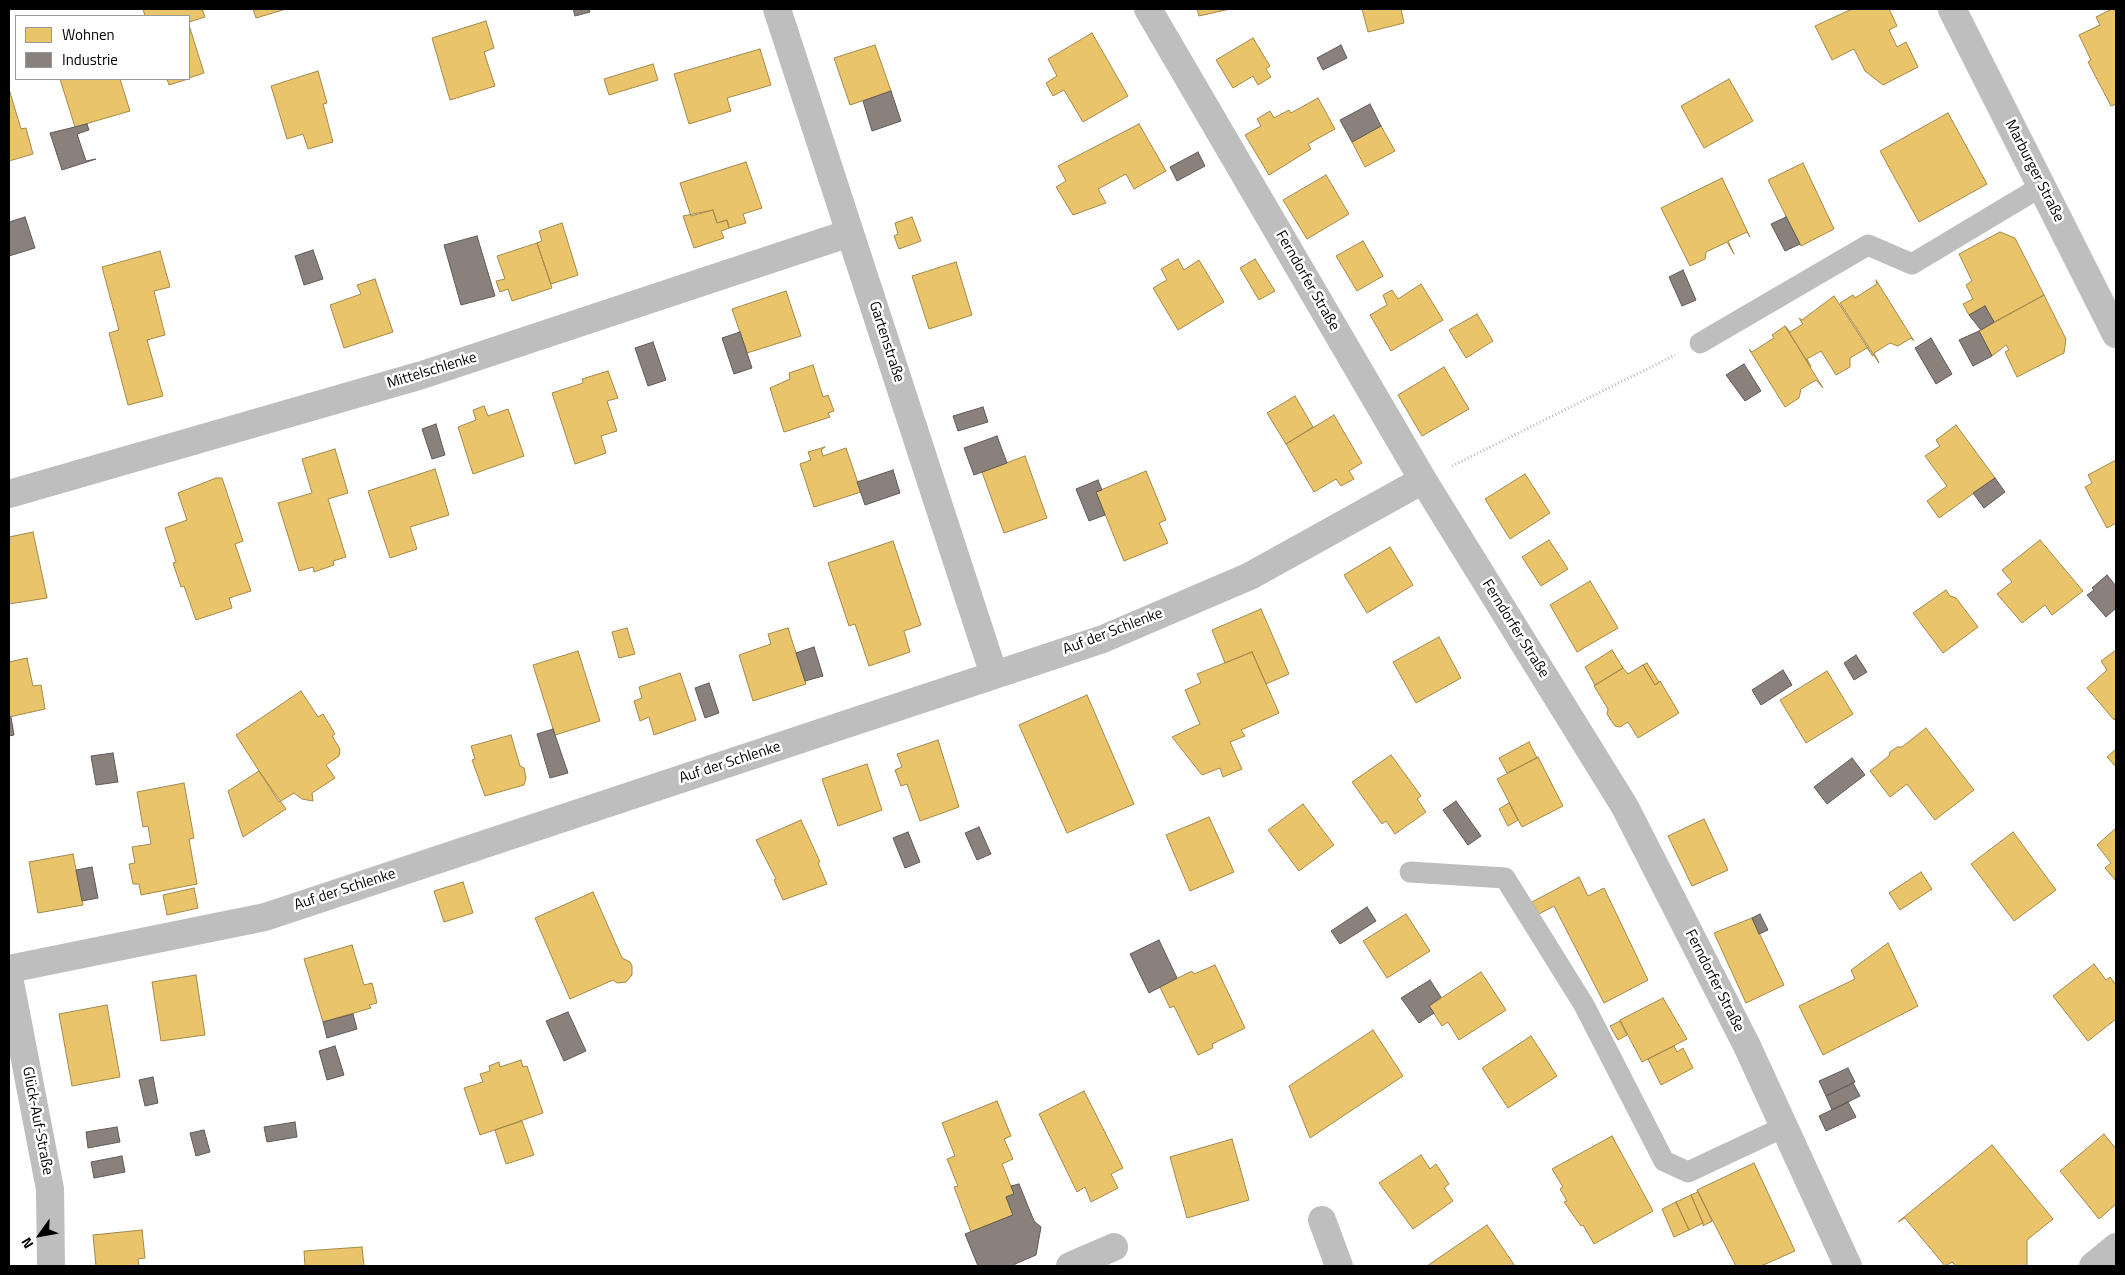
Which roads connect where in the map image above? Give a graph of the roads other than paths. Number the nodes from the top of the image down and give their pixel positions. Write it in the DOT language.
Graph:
graph roads {
  1 [pos="776,9"];
  2 [pos="1148,9"];
  3 [pos="1952,9"];
  4 [pos="2042,186"];
  5 [pos="850,233"];
  6 [pos="2116,334"];
  7 [pos="1700,343"];
  8 [pos="1423,480"];
  9 [pos="9,494"];
  10 [pos="994,675"];
  11 [pos="1410,872"];
  12 [pos="9,969"];
  13 [pos="9,977"];
  14 [pos="1784,1127"];
  15 [pos="1322,1220"];
  16 [pos="1114,1247"];
  17 [pos="2116,1247"];
  18 [pos="50,1266"];
  19 [pos="1070,1266"];
  20 [pos="1339,1266"];
  21 [pos="1848,1266"];
  22 [pos="2093,1266"];
  1 -- 5 [label="street, Gartenstraße"];
  2 -- 8 [label="street, Ferndorfer Straße"];
  3 -- 4 [label="street, Marburger Straße"];
  4 -- 6 [label="street, Marburger Straße"];
  4 -- 7 [label="lane"];
  5 -- 9 [label="street, Mittelschlenke"];
  5 -- 10 [label="street, Gartenstraße"];
  8 -- 10 [label="street, Auf der Schlenke"];
  8 -- 14 [label="street, Ferndorfer Straße"];
  10 -- 12 [label="street, Auf der Schlenke"];
  11 -- 14 [label="lane"];
  13 -- 18 [label="street, Glück-Auf-Straße"];
  14 -- 21 [label="street, Ferndorfer Straße"];
  15 -- 20 [label="street"];
  16 -- 19 [label="street"];
  17 -- 22 [label="street"];
}
